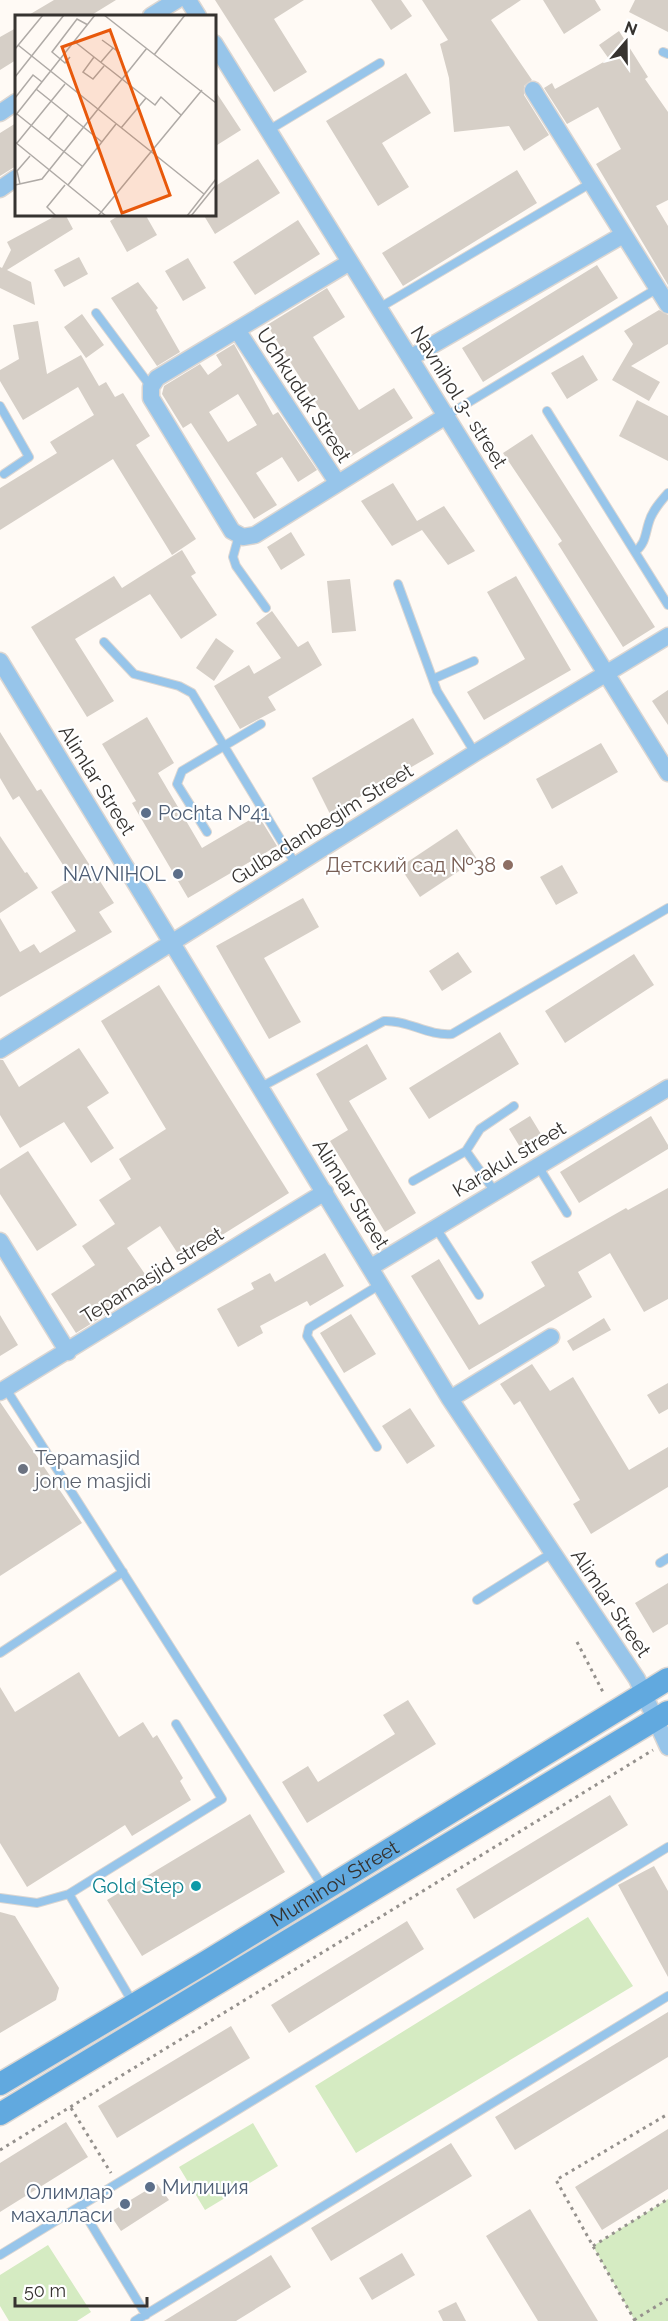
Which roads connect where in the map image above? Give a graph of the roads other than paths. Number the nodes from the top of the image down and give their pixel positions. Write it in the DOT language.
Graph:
graph roads {
  1 [pos="177,0"];
  2 [pos="188,0"];
  3 [pos="153,15"];
  4 [pos="197,15"];
  5 [pos="216,46"];
  6 [pos="380,63"];
  7 [pos="533,90"];
  8 [pos="15,103"];
  9 [pos="0,113"];
  10 [pos="269,130"];
  11 [pos="15,179"];
  12 [pos="591,183"];
  13 [pos="0,189"];
  14 [pos="623,235"];
  15 [pos="350,262"];
  16 [pos="658,288"];
  17 [pos="668,305"];
  18 [pos="379,308"];
  19 [pos="96,313"];
  20 [pos="237,330"];
  21 [pos="410,358"];
  22 [pos="151,387"];
  23 [pos="0,406"];
  24 [pos="547,411"];
  25 [pos="446,416"];
  26 [pos="4,474"];
  27 [pos="337,482"];
  28 [pos="668,493"];
  29 [pos="239,535"];
  30 [pos="635,552"];
  31 [pos="398,584"];
  32 [pos="668,605"];
  33 [pos="266,608"];
  34 [pos="668,636"];
  35 [pos="104,642"];
  36 [pos="0,661"];
  37 [pos="474,661"];
  38 [pos="607,675"];
  39 [pos="433,679"];
  40 [pos="261,724"];
  41 [pos="224,745"];
  42 [pos="475,753"];
  43 [pos="668,773"];
  44 [pos="207,832"];
  45 [pos="296,865"];
  46 [pos="668,908"];
  47 [pos="172,942"];
  48 [pos="0,1050"];
  49 [pos="261,1088"];
  50 [pos="668,1088"];
  51 [pos="514,1106"];
  52 [pos="466,1151"];
  53 [pos="538,1166"];
  54 [pos="413,1181"];
  55 [pos="325,1192"];
  56 [pos="495,1192"];
  57 [pos="567,1213"];
  58 [pos="436,1228"];
  59 [pos="0,1241"];
  60 [pos="371,1267"];
  61 [pos="381,1284"];
  62 [pos="479,1296"];
  63 [pos="551,1337"];
  64 [pos="68,1352"];
  65 [pos="3,1391"];
  66 [pos="450,1399"];
  67 [pos="377,1447"];
  68 [pos="552,1553"];
  69 [pos="123,1572"];
  70 [pos="477,1600"];
  71 [pos="0,1653"];
  72 [pos="668,1679"];
  73 [pos="644,1693"];
  74 [pos="662,1716"];
  75 [pos="176,1724"];
  76 [pos="667,1744"];
  77 [pos="668,1847"];
  78 [pos="324,1889"];
  79 [pos="69,1894"];
  80 [pos="0,1897"];
  81 [pos="668,1996"];
  82 [pos="133,2004"];
  83 [pos="0,2084"];
  84 [pos="0,2114"];
  85 [pos="80,2206"];
  86 [pos="0,2255"];
  87 [pos="146,2315"];
  88 [pos="135,2321"];
  1 -- 3 [label="street"];
  2 -- 4 [label="street"];
  5 -- 10 [label="street, Navnihol 3- street"];
  6 -- 10 [label="lane"];
  7 -- 12 [label="street"];
  8 -- 9 [label="street"];
  10 -- 15 [label="street, Navnihol 3- street"];
  11 -- 13 [label="street"];
  12 -- 14 [label="street"];
  12 -- 18 [label="lane"];
  14 -- 16 [label="street"];
  14 -- 21 [label="street"];
  15 -- 18 [label="street, Navnihol 3- street"];
  15 -- 20 [label="street, Uchkuduk Street"];
  16 -- 17 [label="street"];
  16 -- 25 [label="lane"];
  18 -- 21 [label="street, Navnihol 3- street"];
  19 -- 22 [label="lane"];
  20 -- 22 [label="street, Uchkuduk Street"];
  20 -- 27 [label="street, Uchkuduk Street"];
  21 -- 25 [label="street, Navnihol 3- street"];
  22 -- 29 [label="street"];
  23 -- 26 [label="lane"];
  24 -- 30 [label="lane"];
  25 -- 27 [label="street, Uchkuduk Street"];
  25 -- 38 [label="street, Navnihol 3- street"];
  27 -- 29 [label="street, Uchkuduk Street"];
  28 -- 30 [label="lane"];
  29 -- 33 [label="lane"];
  30 -- 32 [label="lane"];
  31 -- 39 [label="lane"];
  34 -- 38 [label="street, Gulbadanbegim Street"];
  35 -- 41 [label="lane"];
  36 -- 47 [label="street, Аlimlar Street"];
  37 -- 39 [label="lane"];
  38 -- 42 [label="street, Gulbadanbegim Street"];
  38 -- 43 [label="street, Navnihol 3- street"];
  39 -- 42 [label="lane"];
  40 -- 41 [label="lane"];
  41 -- 44 [label="lane"];
  41 -- 45 [label="lane"];
  42 -- 45 [label="street, Gulbadanbegim Street"];
  45 -- 47 [label="street, Gulbadanbegim Street"];
  46 -- 49 [label="lane"];
  47 -- 48 [label="street, Gulbadanbegim Street"];
  47 -- 49 [label="street, Аlimlar Street"];
  49 -- 55 [label="street, Аlimlar Street"];
  50 -- 53 [label="street, Karakul street"];
  51 -- 52 [label="lane"];
  52 -- 54 [label="lane"];
  52 -- 56 [label="lane"];
  53 -- 56 [label="street, Karakul street"];
  53 -- 57 [label="lane"];
  55 -- 60 [label="street, Аlimlar Street"];
  55 -- 64 [label="street, Tepamasjid street"];
  56 -- 58 [label="street, Karakul street"];
  58 -- 60 [label="street, Karakul street"];
  58 -- 62 [label="lane"];
  59 -- 64 [label="street"];
  60 -- 61 [label="street, Аlimlar Street"];
  61 -- 66 [label="street, Аlimlar Street"];
  61 -- 67 [label="lane"];
  63 -- 66 [label="street"];
  64 -- 65 [label="street, Tepamasjid street"];
  65 -- 69 [label="lane"];
  66 -- 68 [label="street, Аlimlar Street"];
  68 -- 70 [label="lane"];
  68 -- 73 [label="street, Аlimlar Street"];
  69 -- 71 [label="lane"];
  69 -- 78 [label="lane"];
  72 -- 73 [label="main road, Muminov Street"];
  73 -- 74 [label="street, Аlimlar Street"];
  73 -- 78 [label="main road, Muminov Street"];
  74 -- 76 [label="street, Аlimlar Street"];
  74 -- 84 [label="main road, Muminov Street"];
  75 -- 79 [label="lane"];
  77 -- 85 [label="lane"];
  78 -- 82 [label="main road, Muminov Street"];
  79 -- 80 [label="lane"];
  79 -- 82 [label="lane"];
  81 -- 87 [label="lane"];
  82 -- 83 [label="main road, Muminov Street"];
  85 -- 86 [label="lane"];
  85 -- 87 [label="lane"];
  87 -- 88 [label="lane"];
}
